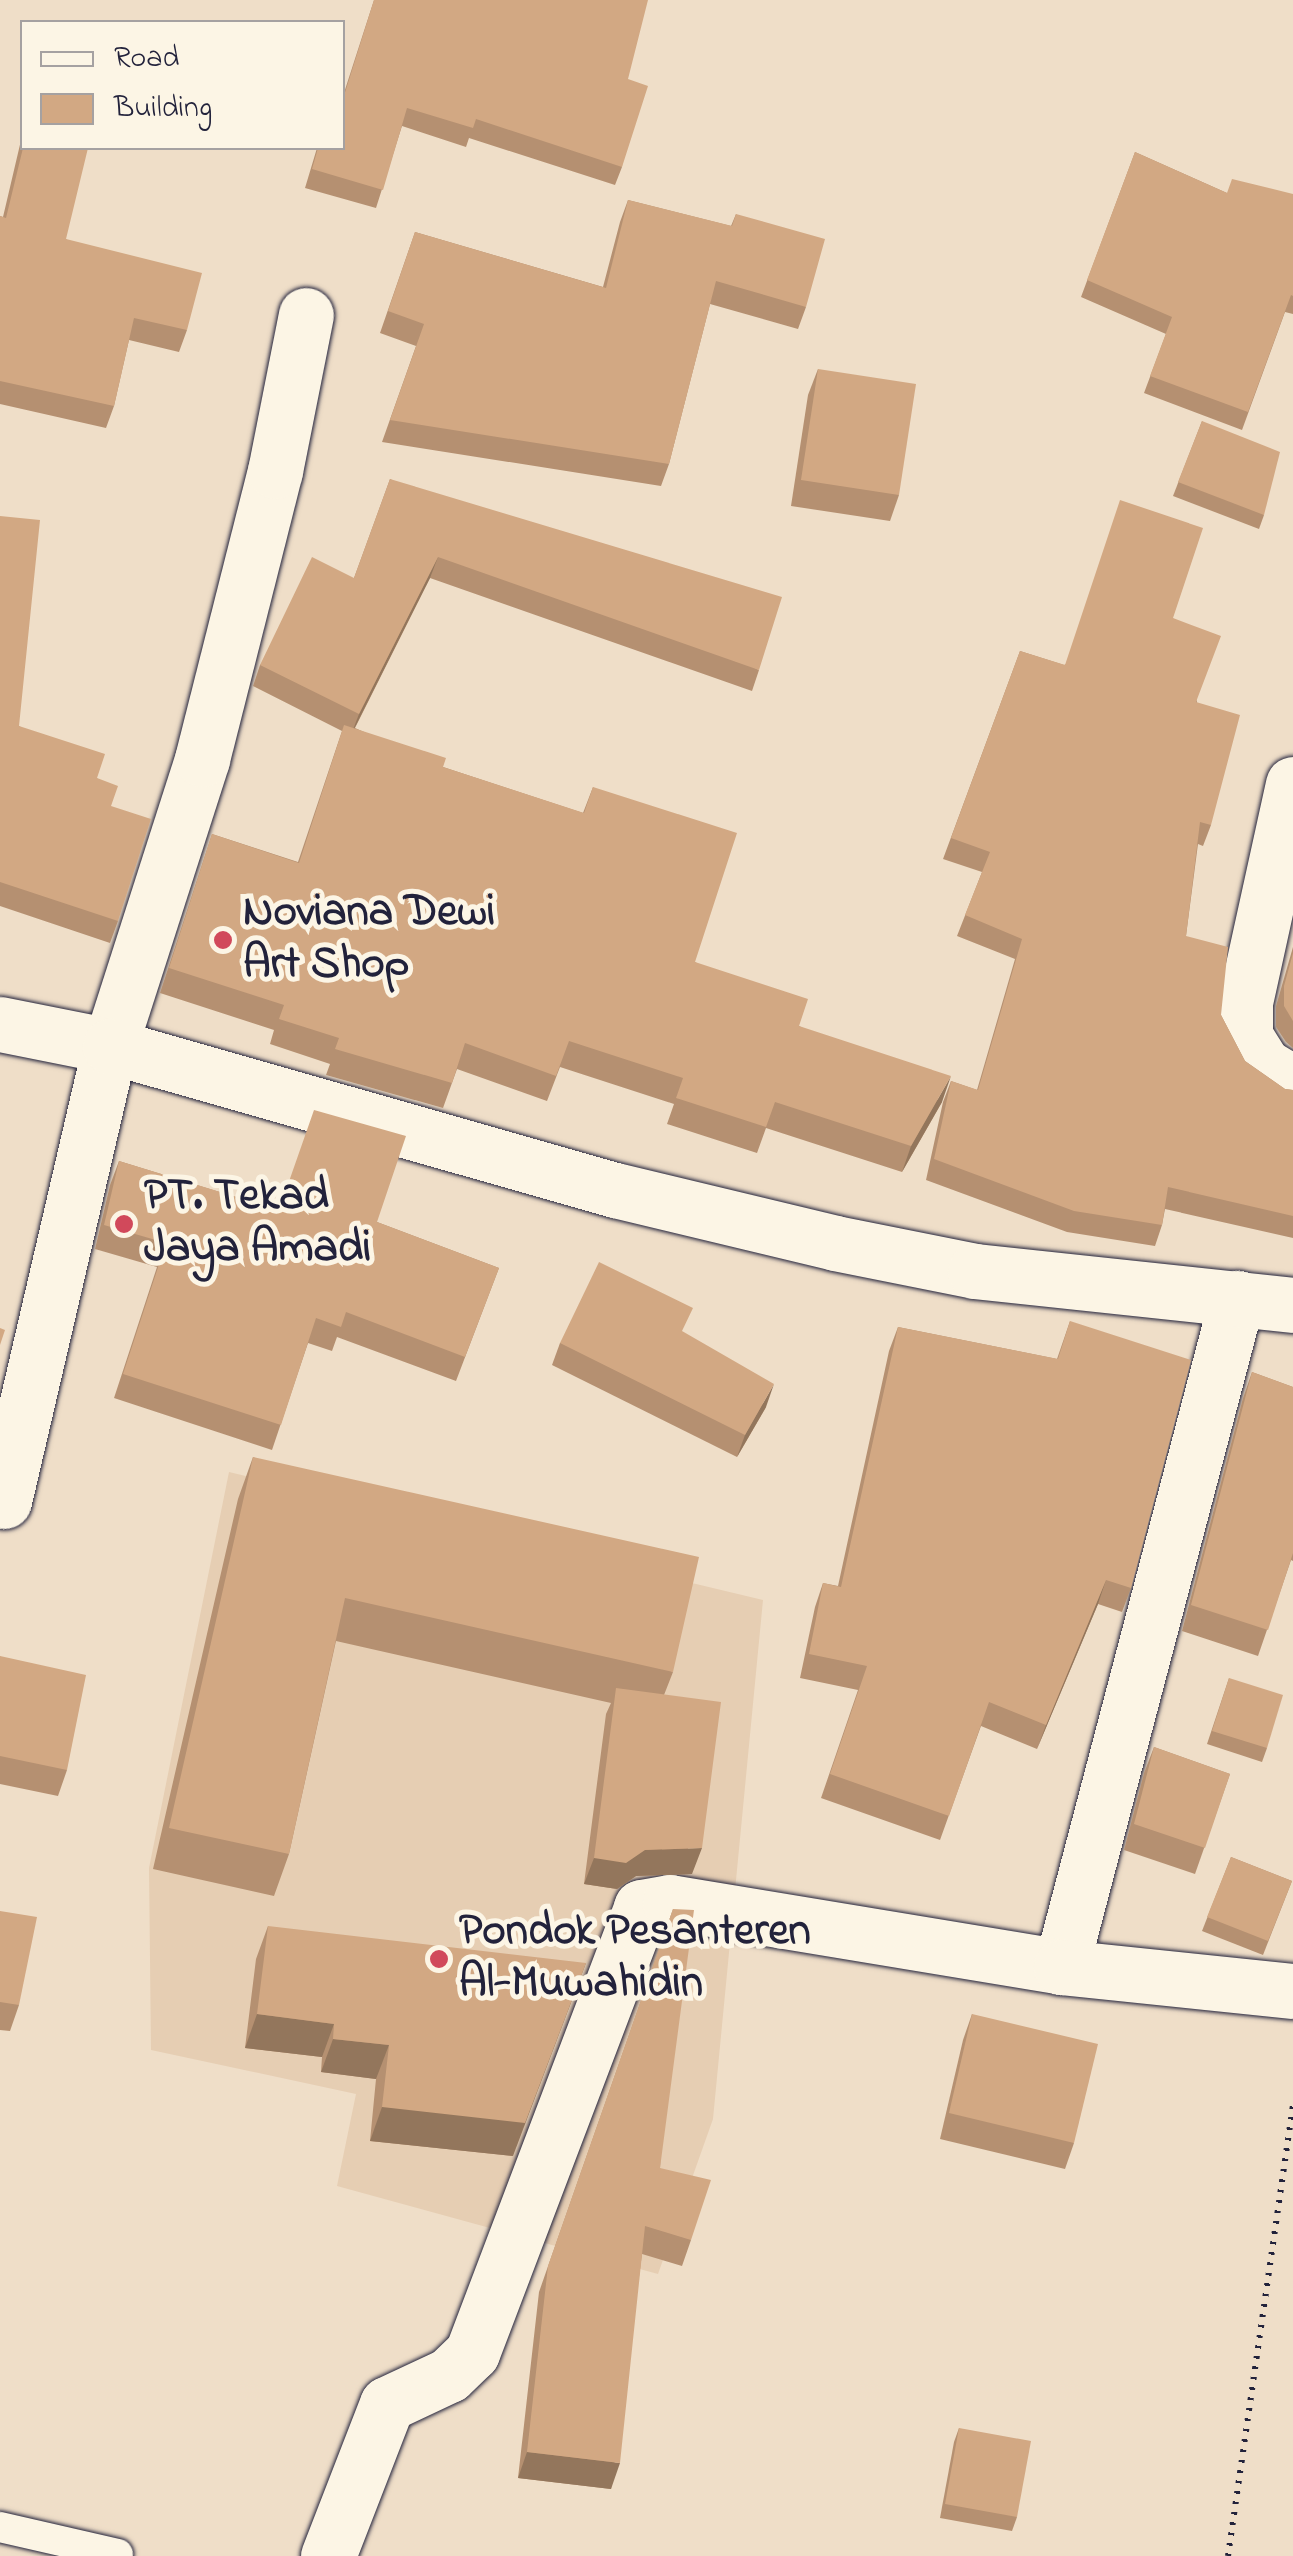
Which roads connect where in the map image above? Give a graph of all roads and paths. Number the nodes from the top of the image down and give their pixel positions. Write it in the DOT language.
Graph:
graph roads {
  1 [pos="306,315"];
  2 [pos="1293,784"];
  3 [pos="0,1024"];
  4 [pos="110,1046"];
  5 [pos="1293,1083"];
  6 [pos="1237,1298"];
  7 [pos="1293,1304"];
  8 [pos="4,1501"];
  9 [pos="1060,1967"];
  10 [pos="1293,1991"];
  11 [pos="1293,2105"];
  12 [pos="0,2527"];
  13 [pos="118,2554"];
  14 [pos="328,2556"];
  15 [pos="1228,2556"];
  1 -- 4 [label="street"];
  2 -- 5 [label="street"];
  3 -- 4 [label="street"];
  4 -- 6 [label="street"];
  4 -- 8 [label="street"];
  6 -- 7 [label="street"];
  6 -- 9 [label="street"];
  9 -- 10 [label="street"];
  9 -- 14 [label="street"];
  11 -- 15 [label="path"];
  12 -- 13 [label="lane"];
}
